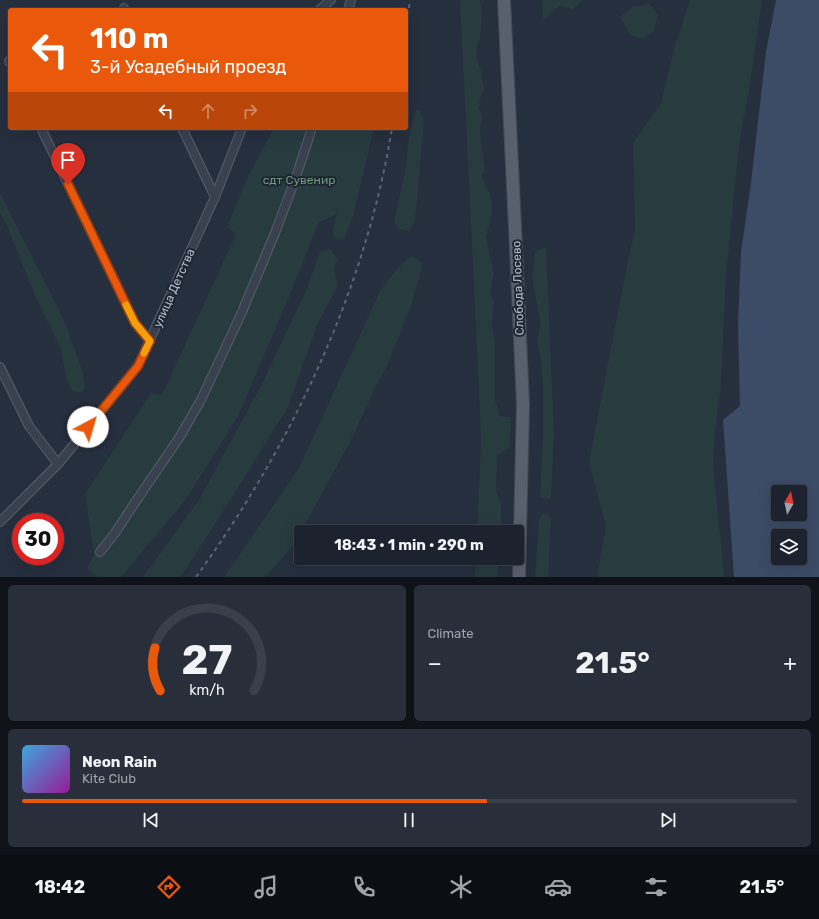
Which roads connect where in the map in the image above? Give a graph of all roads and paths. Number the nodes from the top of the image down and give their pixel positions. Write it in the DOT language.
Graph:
graph roads {
  1 [pos="331,0"];
  2 [pos="504,0"];
  3 [pos="321,8"];
  4 [pos="42,130"];
  5 [pos="183,130"];
  6 [pos="241,130"];
  7 [pos="311,130"];
  8 [pos="215,197"];
  9 [pos="150,341"];
  10 [pos="0,367"];
  11 [pos="58,464"];
  12 [pos="0,522"];
  13 [pos="100,552"];
  14 [pos="519,577"];
  1 -- 3 [label="street"];
  2 -- 14 [label="main road, Слобода Лосево"];
  4 -- 9 [label="street"];
  5 -- 8 [label="street"];
  6 -- 8 [label="street, улица Детства"];
  7 -- 13 [label="street"];
  8 -- 9 [label="street, улица Детства"];
  9 -- 11 [label="street, улица Детства"];
  10 -- 11 [label="street"];
  11 -- 12 [label="street, улица Детства"];
}
